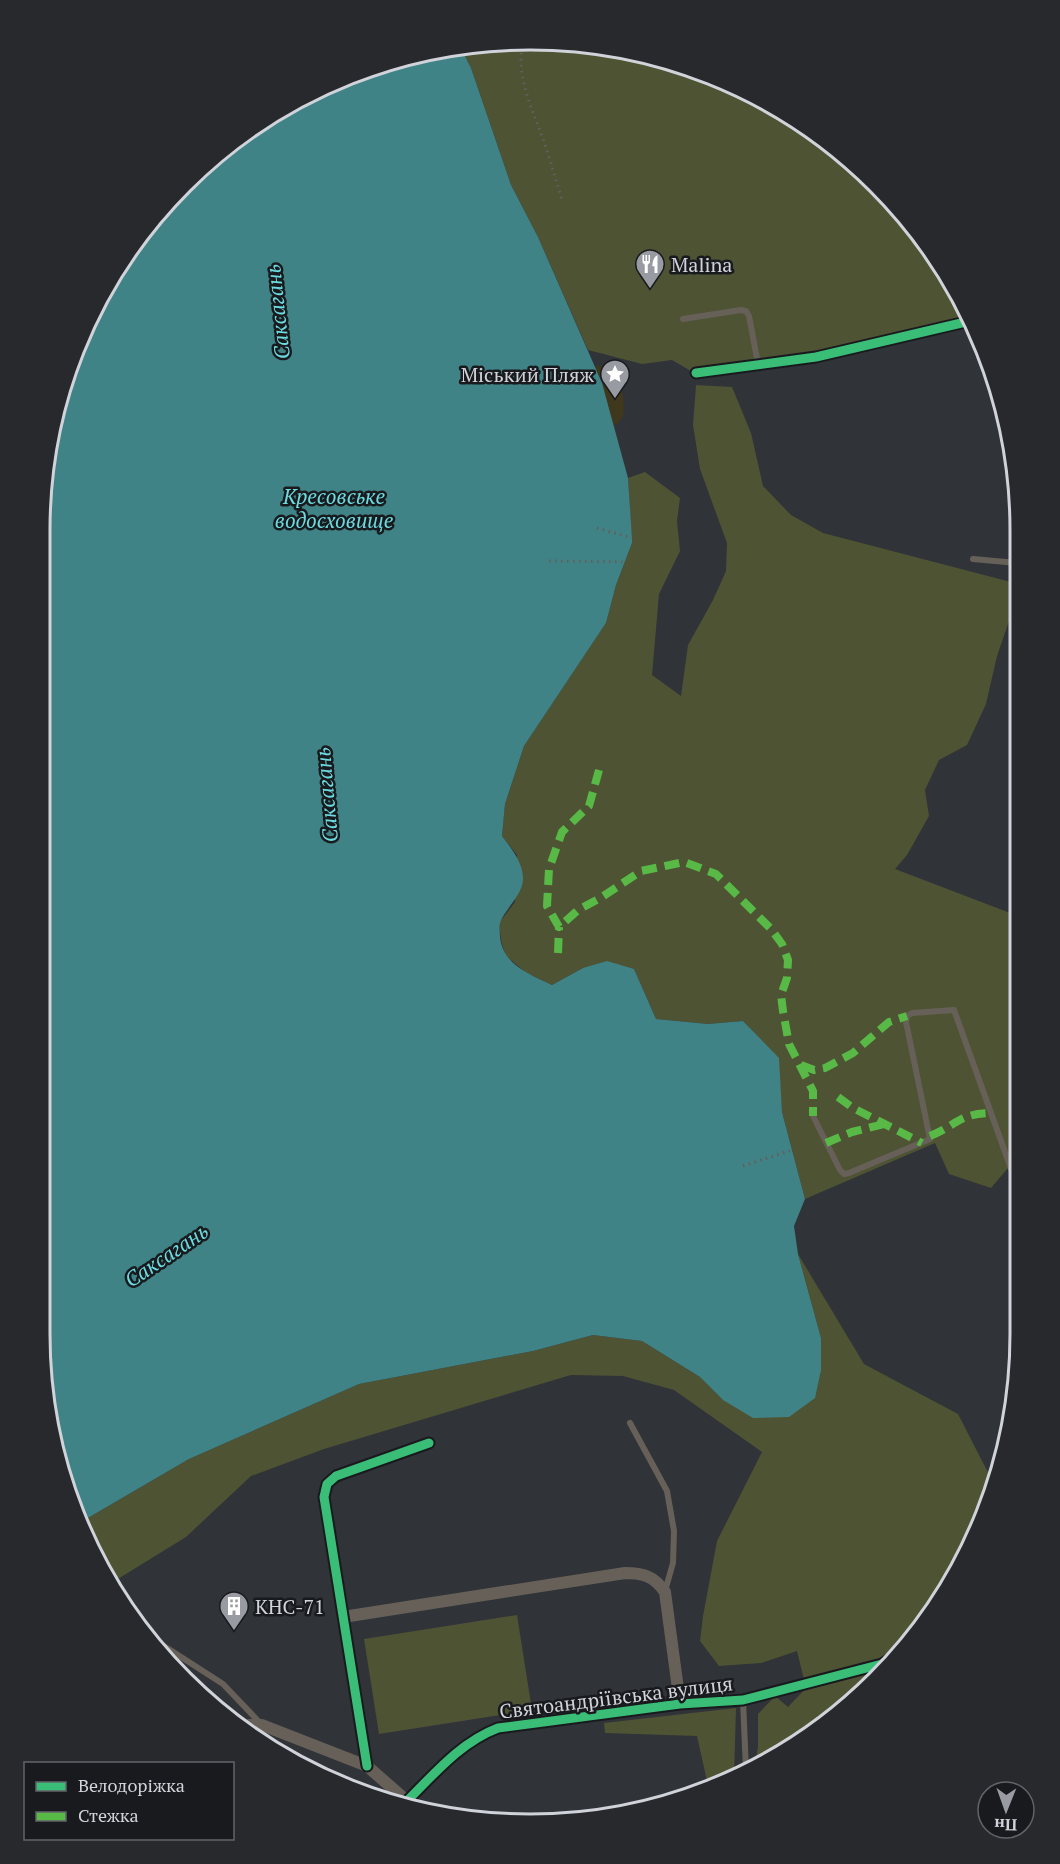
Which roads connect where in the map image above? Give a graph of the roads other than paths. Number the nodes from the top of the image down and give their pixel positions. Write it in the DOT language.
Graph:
graph roads {
  1 [pos="683,319"];
  2 [pos="963,323"];
  3 [pos="758,364"];
  4 [pos="696,373"];
  5 [pos="973,559"];
  6 [pos="1010,562"];
  7 [pos="813,1116"];
  8 [pos="1010,1166"];
  9 [pos="630,1423"];
  10 [pos="429,1443"];
  11 [pos="665,1592"];
  12 [pos="343,1617"];
  13 [pos="166,1647"];
  14 [pos="878,1665"];
  15 [pos="743,1700"];
  16 [pos="680,1704"];
  17 [pos="251,1725"];
  18 [pos="262,1725"];
  19 [pos="746,1763"];
  20 [pos="367,1766"];
  21 [pos="395,1795"];
  22 [pos="411,1799"];
  1 -- 3 [label="lane"];
  2 -- 3 [label="street"];
  3 -- 4 [label="street"];
  5 -- 6 [label="lane"];
  7 -- 8 [label="lane"];
  9 -- 11 [label="lane"];
  10 -- 12 [label="street"];
  11 -- 12 [label="street"];
  11 -- 16 [label="street"];
  12 -- 20 [label="street"];
  13 -- 18 [label="lane"];
  14 -- 15 [label="street, Святоандріївська вулиця"];
  15 -- 16 [label="street, Святоандріївська вулиця"];
  15 -- 19 [label="lane"];
  16 -- 22 [label="street, Святоандріївська вулиця"];
  17 -- 18 [label="street"];
  18 -- 20 [label="street"];
  20 -- 21 [label="street"];
}
